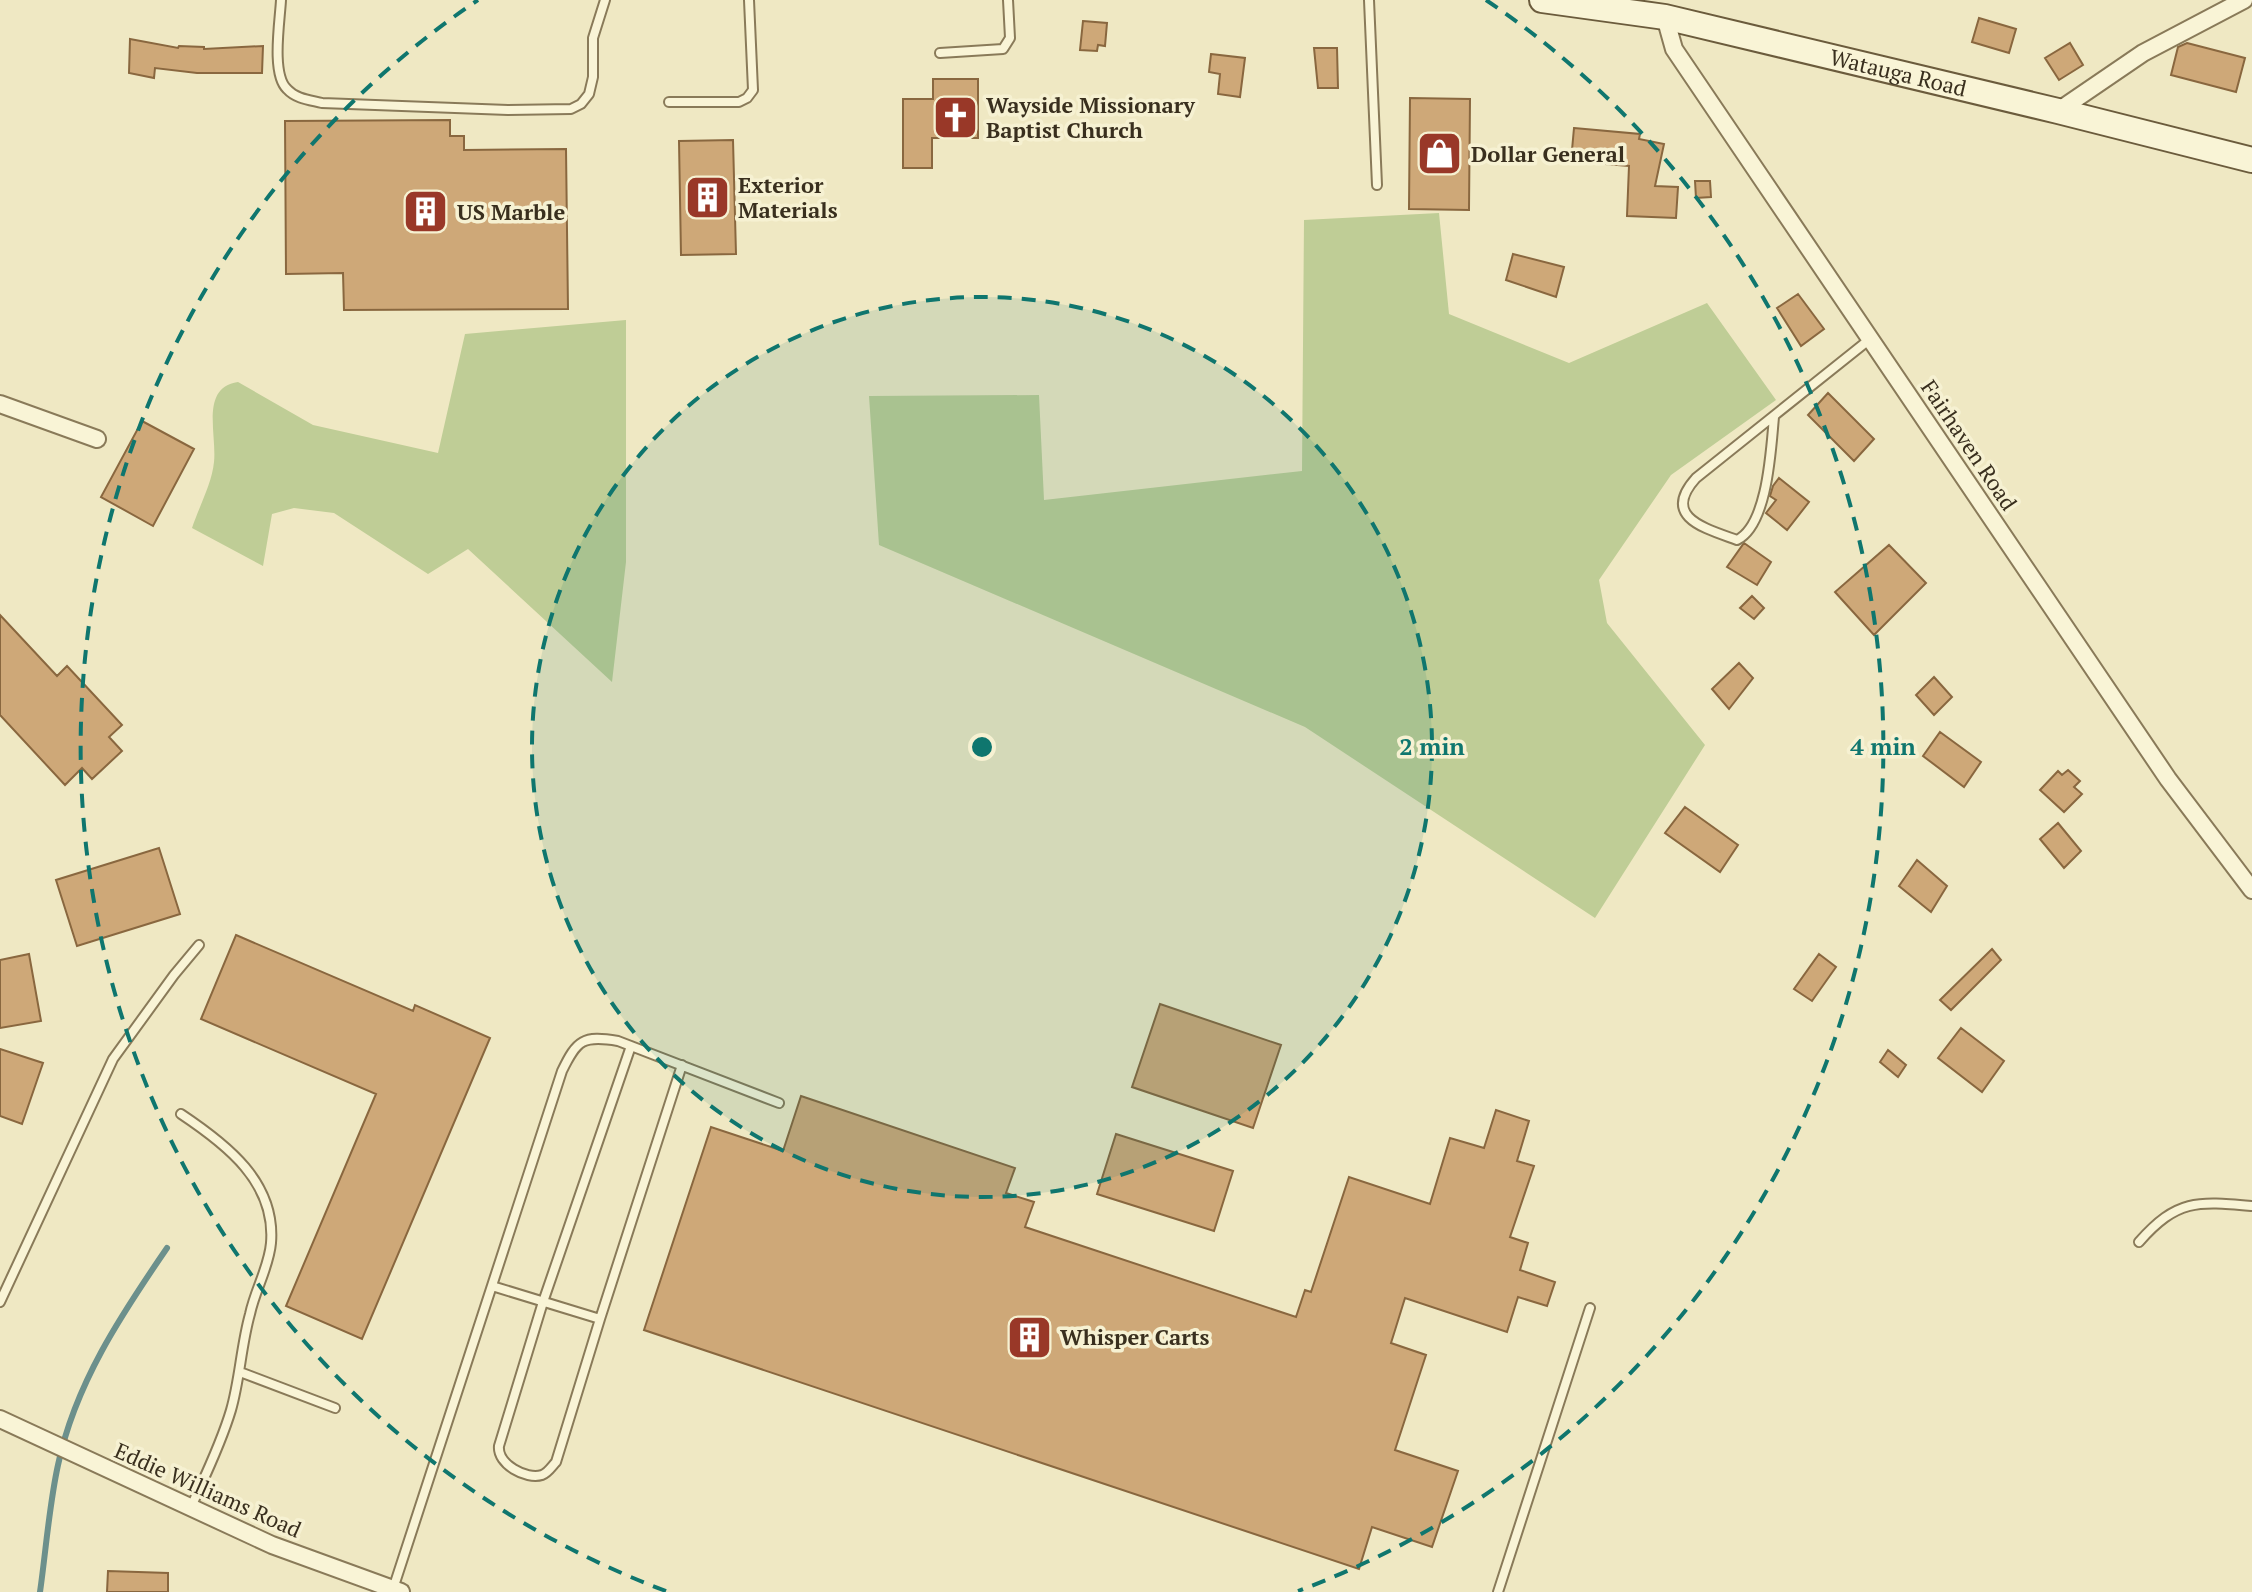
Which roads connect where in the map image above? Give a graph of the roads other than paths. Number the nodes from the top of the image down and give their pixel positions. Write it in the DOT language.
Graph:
graph roads {
  1 [pos="281,0"];
  2 [pos="605,0"];
  3 [pos="749,0"];
  4 [pos="1008,0"];
  5 [pos="1369,0"];
  6 [pos="1542,0"];
  7 [pos="2244,0"];
  8 [pos="1665,17"];
  9 [pos="940,53"];
  10 [pos="669,102"];
  11 [pos="2058,111"];
  12 [pos="2252,160"];
  13 [pos="1377,185"];
  14 [pos="1870,338"];
  15 [pos="0,404"];
  16 [pos="1774,417"];
  17 [pos="97,439"];
  18 [pos="2252,890"];
  19 [pos="199,945"];
  20 [pos="631,1046"];
  21 [pos="682,1065"];
  22 [pos="779,1103"];
  23 [pos="181,1114"];
  24 [pos="2252,1206"];
  25 [pos="2139,1242"];
  26 [pos="492,1286"];
  27 [pos="0,1302"];
  28 [pos="543,1302"];
  29 [pos="1590,1308"];
  30 [pos="600,1319"];
  31 [pos="240,1372"];
  32 [pos="335,1408"];
  33 [pos="0,1419"];
  34 [pos="191,1508"];
  35 [pos="397,1591"];
  36 [pos="1498,1592"];
  1 -- 2 [label="lane"];
  3 -- 10 [label="lane"];
  4 -- 9 [label="lane"];
  5 -- 13 [label="lane"];
  6 -- 8 [label="main road, Watauga Road"];
  7 -- 11 [label="street"];
  8 -- 11 [label="main road, Watauga Road"];
  8 -- 14 [label="street, Fairhaven Road"];
  11 -- 12 [label="main road, Watauga Road"];
  14 -- 16 [label="lane"];
  14 -- 18 [label="street, Fairhaven Road"];
  15 -- 17 [label="street"];
  16 -- 16 [label="lane"];
  19 -- 27 [label="lane"];
  20 -- 21 [label="lane"];
  20 -- 26 [label="lane"];
  20 -- 28 [label="lane"];
  21 -- 22 [label="lane"];
  21 -- 30 [label="lane"];
  23 -- 31 [label="lane"];
  24 -- 25 [label="lane"];
  26 -- 28 [label="lane"];
  26 -- 35 [label="lane"];
  28 -- 30 [label="lane"];
  28 -- 30 [label="lane"];
  29 -- 36 [label="lane"];
  31 -- 32 [label="lane"];
  31 -- 34 [label="lane"];
  33 -- 34 [label="street, Eddie Williams Road"];
  34 -- 35 [label="street, Eddie Williams Road"];
}
